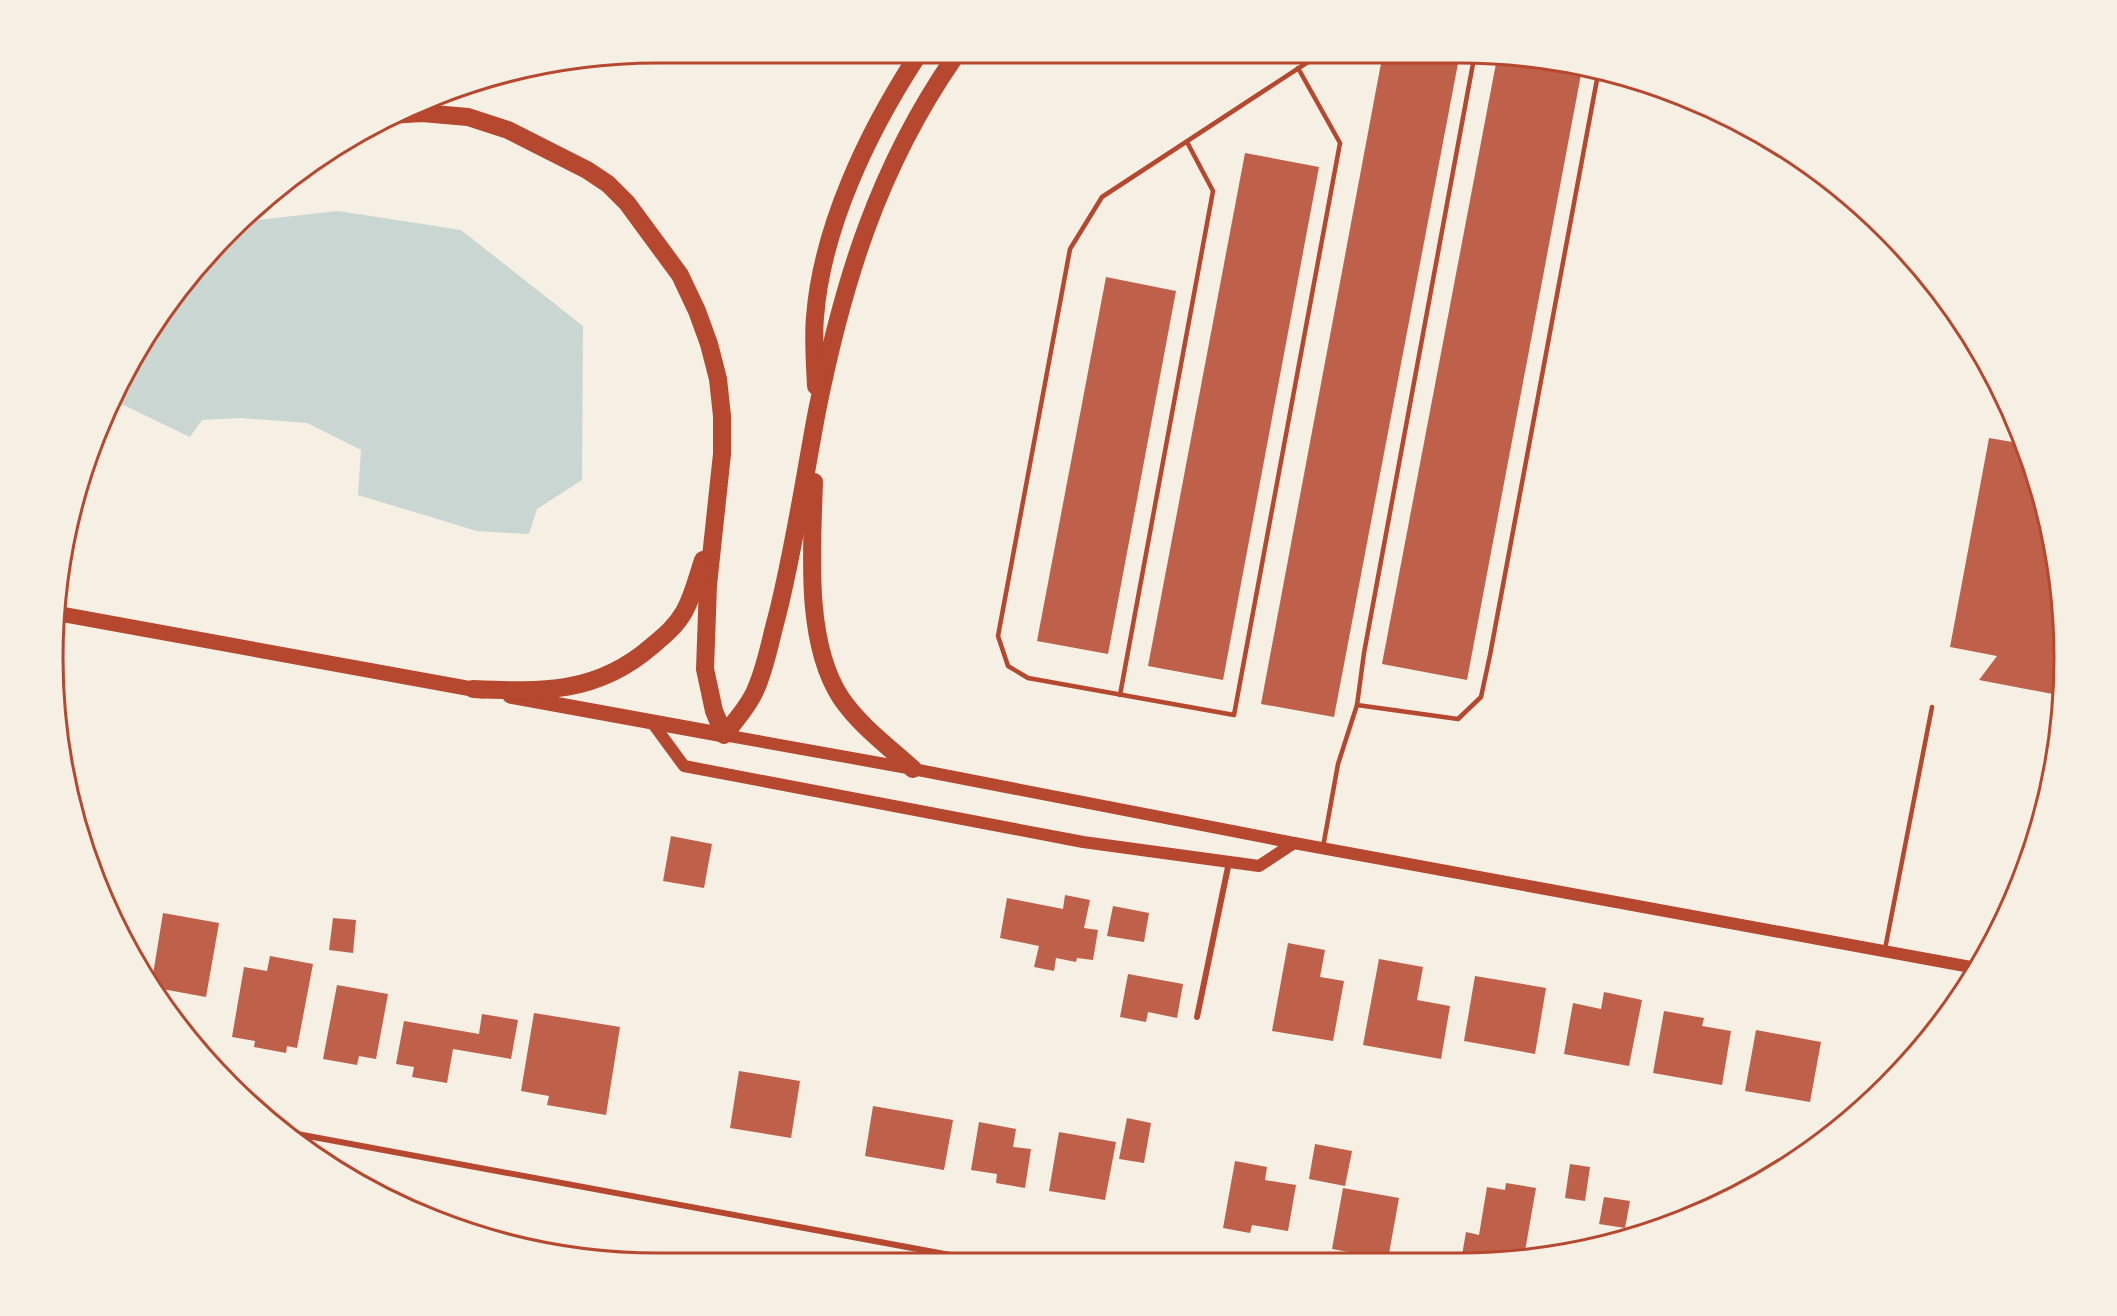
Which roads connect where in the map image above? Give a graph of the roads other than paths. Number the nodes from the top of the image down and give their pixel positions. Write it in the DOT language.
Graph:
graph roads {
  1 [pos="913,63"];
  2 [pos="950,63"];
  3 [pos="1307,63"];
  4 [pos="1473,63"];
  5 [pos="1298,69"];
  6 [pos="1597,79"];
  7 [pos="419,113"];
  8 [pos="1187,142"];
  9 [pos="817,412"];
  10 [pos="714,524"];
  11 [pos="64,615"];
  12 [pos="473,689"];
  13 [pos="1120,695"];
  14 [pos="1357,705"];
  15 [pos="1932,707"];
  16 [pos="651,722"];
  17 [pos="723,735"];
  18 [pos="913,769"];
  19 [pos="1294,843"];
  20 [pos="1323,847"];
  21 [pos="1229,862"];
  22 [pos="1885,951"];
  23 [pos="1968,966"];
  24 [pos="1197,1017"];
  25 [pos="303,1135"];
  26 [pos="938,1253"];
  1 -- 9 [label="highway"];
  2 -- 9 [label="highway"];
  3 -- 5 [label="lane"];
  4 -- 14 [label="lane"];
  5 -- 8 [label="lane"];
  5 -- 13 [label="lane"];
  6 -- 14 [label="lane"];
  7 -- 10 [label="highway"];
  8 -- 13 [label="lane"];
  8 -- 13 [label="lane"];
  9 -- 17 [label="highway"];
  9 -- 18 [label="highway"];
  10 -- 12 [label="highway"];
  10 -- 17 [label="highway"];
  11 -- 12 [label="main road"];
  12 -- 16 [label="main road"];
  14 -- 20 [label="lane"];
  15 -- 22 [label="lane"];
  16 -- 17 [label="main road"];
  16 -- 21 [label="main road"];
  17 -- 18 [label="main road"];
  18 -- 19 [label="main road"];
  19 -- 20 [label="main road"];
  19 -- 21 [label="main road"];
  20 -- 22 [label="main road"];
  21 -- 24 [label="street"];
  22 -- 23 [label="main road"];
  25 -- 26 [label="street"];
}
